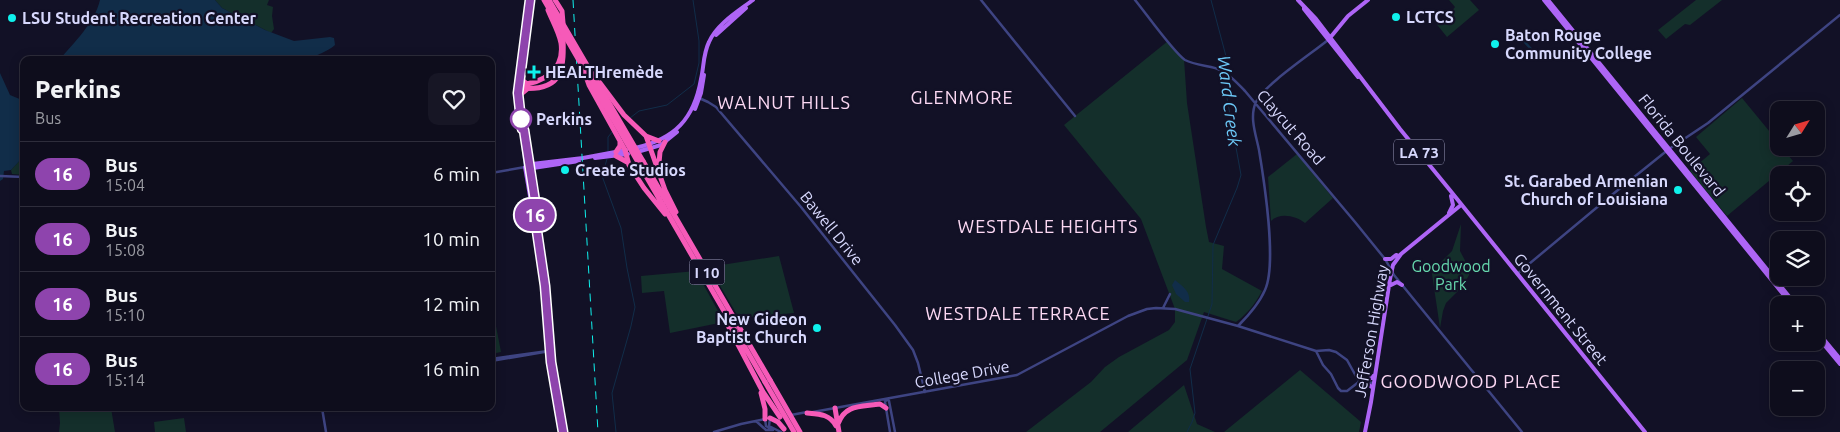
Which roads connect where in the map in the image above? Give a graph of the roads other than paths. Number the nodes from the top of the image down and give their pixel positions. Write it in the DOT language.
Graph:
graph roads {
  1 [pos="530,0"];
  2 [pos="544,0"];
  3 [pos="549,0"];
  4 [pos="555,0"];
  5 [pos="754,0"];
  6 [pos="982,0"];
  7 [pos="1135,0"];
  8 [pos="1298,0"];
  9 [pos="1368,0"];
  10 [pos="1544,0"];
  11 [pos="1548,0"];
  12 [pos="1304,7"];
  13 [pos="1840,15"];
  14 [pos="1560,17"];
  15 [pos="1324,29"];
  16 [pos="1336,30"];
  17 [pos="1329,39"];
  18 [pos="580,53"];
  19 [pos="521,65"];
  20 [pos="583,68"];
  21 [pos="519,86"];
  22 [pos="528,86"];
  23 [pos="698,98"];
  24 [pos="1377,102"];
  25 [pos="519,104"];
  26 [pos="1255,104"];
  27 [pos="1384,107"];
  28 [pos="1389,115"];
  29 [pos="1075,116"];
  30 [pos="646,136"];
  31 [pos="659,140"];
  32 [pos="620,142"];
  33 [pos="665,142"];
  34 [pos="651,146"];
  35 [pos="1668,150"];
  36 [pos="625,153"];
  37 [pos="614,154"];
  38 [pos="641,162"];
  39 [pos="628,163"];
  40 [pos="527,167"];
  41 [pos="660,171"];
  42 [pos="495,172"];
  43 [pos="2,176"];
  44 [pos="20,177"];
  45 [pos="1450,191"];
  46 [pos="1461,205"];
  47 [pos="1448,215"];
  48 [pos="1722,216"];
  49 [pos="678,226"];
  50 [pos="1399,256"];
  51 [pos="1385,259"];
  52 [pos="1392,271"];
  53 [pos="1517,274"];
  54 [pos="1402,285"];
  55 [pos="1389,286"];
  56 [pos="714,294"];
  57 [pos="1170,294"];
  58 [pos="1785,296"];
  59 [pos="1789,296"];
  60 [pos="1163,308"];
  61 [pos="1244,319"];
  62 [pos="1227,323"];
  63 [pos="1238,326"];
  64 [pos="1244,328"];
  65 [pos="1825,341"];
  66 [pos="1825,343"];
  67 [pos="1825,346"];
  68 [pos="1832,349"];
  69 [pos="550,351"];
  70 [pos="1316,351"];
  71 [pos="1324,351"];
  72 [pos="1320,357"];
  73 [pos="495,359"];
  74 [pos="1840,359"];
  75 [pos="1840,364"];
  76 [pos="1375,375"];
  77 [pos="755,378"];
  78 [pos="768,381"];
  79 [pos="1363,381"];
  80 [pos="1374,383"];
  81 [pos="1373,388"];
  82 [pos="925,392"];
  83 [pos="887,399"];
  84 [pos="834,408"];
  85 [pos="886,408"];
  86 [pos="322,411"];
  87 [pos="807,412"];
  88 [pos="781,417"];
  89 [pos="768,419"];
  90 [pos="756,421"];
  91 [pos="889,424"];
  92 [pos="894,424"];
  93 [pos="837,429"];
  94 [pos="775,430"];
  95 [pos="783,431"];
  96 [pos="326,432"];
  97 [pos="563,432"];
  98 [pos="714,432"];
  99 [pos="794,432"];
  100 [pos="800,432"];
  101 [pos="890,432"];
  102 [pos="895,432"];
  103 [pos="1365,432"];
  104 [pos="1522,432"];
  105 [pos="1645,432"];
  1 -- 19 [label="street"];
  2 -- 20 [label="highway, I 10, bridge"];
  2 -- 22 [label="highway, bridge"];
  3 -- 18 [label="highway, I 10, bridge"];
  4 -- 22 [label="highway"];
  5 -- 23 [label="main road"];
  6 -- 29 [label="street"];
  7 -- 26 [label="street, Claycut Road"];
  8 -- 12 [label="main road, Government Street / LA 73"];
  9 -- 16 [label="main road"];
  10 -- 14 [label="main road, Florida Boulevard"];
  11 -- 14 [label="main road, Florida Boulevard"];
  12 -- 15 [label="main road, Government Street / LA 73"];
  12 -- 17 [label="main road, Government Street / LA 73"];
  13 -- 35 [label="street"];
  14 -- 35 [label="main road, Florida Boulevard"];
  15 -- 16 [label="main road"];
  15 -- 17 [label="main road, Government Street / LA 73"];
  16 -- 17 [label="main road"];
  17 -- 24 [label="main road, Government Street / LA 73"];
  17 -- 26 [label="street"];
  17 -- 27 [label="main road, Government Street / LA 73"];
  18 -- 30 [label="highway, bridge"];
  18 -- 38 [label="highway, I 10, bridge"];
  19 -- 21 [label="street"];
  19 -- 22 [label="highway"];
  20 -- 32 [label="highway, bridge"];
  20 -- 38 [label="highway, I 10, bridge"];
  21 -- 22 [label="highway"];
  21 -- 25 [label="street"];
  22 -- 25 [label="highway"];
  23 -- 31 [label="main road"];
  23 -- 33 [label="main road"];
  23 -- 82 [label="street, Bawell Drive"];
  24 -- 27 [label="main road"];
  24 -- 28 [label="main road, Government Street / LA 73"];
  25 -- 40 [label="street"];
  26 -- 51 [label="street, Claycut Road"];
  26 -- 61 [label="street"];
  27 -- 28 [label="main road, Government Street / LA 73"];
  28 -- 45 [label="main road, Government Street / LA 73"];
  30 -- 31 [label="highway"];
  30 -- 34 [label="highway"];
  31 -- 34 [label="main road"];
  32 -- 36 [label="highway"];
  32 -- 37 [label="highway"];
  33 -- 34 [label="main road"];
  33 -- 41 [label="highway"];
  34 -- 36 [label="main road"];
  34 -- 41 [label="highway"];
  35 -- 48 [label="main road, Florida Boulevard"];
  35 -- 53 [label="street"];
  36 -- 37 [label="main road"];
  36 -- 39 [label="highway"];
  37 -- 39 [label="highway"];
  37 -- 40 [label="main road"];
  38 -- 49 [label="highway, I 10"];
  39 -- 49 [label="highway"];
  40 -- 42 [label="street"];
  40 -- 69 [label="main road"];
  41 -- 49 [label="highway"];
  43 -- 44 [label="street"];
  45 -- 46 [label="main road, Government Street"];
  45 -- 47 [label="main road"];
  46 -- 47 [label="main road, Jefferson Highway"];
  46 -- 53 [label="main road, Government Street"];
  47 -- 50 [label="main road, Jefferson Highway"];
  48 -- 58 [label="main road, Florida Boulevard"];
  48 -- 59 [label="main road, Florida Boulevard"];
  49 -- 56 [label="highway, I 10"];
  49 -- 78 [label="highway, I 10"];
  50 -- 51 [label="main road"];
  50 -- 52 [label="main road, Jefferson Highway"];
  51 -- 52 [label="street, Claycut Road"];
  52 -- 54 [label="street, Claycut Road"];
  52 -- 55 [label="main road, Jefferson Highway"];
  53 -- 105 [label="main road, Government Street"];
  54 -- 55 [label="main road"];
  54 -- 104 [label="street, Claycut Road"];
  55 -- 76 [label="main road, Jefferson Highway"];
  56 -- 77 [label="highway"];
  56 -- 78 [label="highway, I 10"];
  57 -- 60 [label="street"];
  60 -- 62 [label="street, College Drive"];
  60 -- 82 [label="street, College Drive"];
  61 -- 62 [label="street"];
  61 -- 63 [label="street"];
  61 -- 64 [label="street"];
  62 -- 63 [label="street, College Drive"];
  63 -- 64 [label="street, College Drive"];
  64 -- 70 [label="street, College Drive"];
  65 -- 68 [label="main road"];
  66 -- 68 [label="main road"];
  67 -- 75 [label="main road"];
  68 -- 74 [label="main road"];
  69 -- 73 [label="street"];
  69 -- 97 [label="main road"];
  70 -- 71 [label="street, College Drive"];
  70 -- 72 [label="street"];
  71 -- 72 [label="street"];
  71 -- 79 [label="street, College Drive"];
  72 -- 79 [label="street"];
  76 -- 79 [label="main road"];
  76 -- 80 [label="main road, Jefferson Highway"];
  77 -- 88 [label="highway"];
  77 -- 89 [label="highway"];
  78 -- 99 [label="highway, I 10, bridge"];
  78 -- 100 [label="highway, I 10, bridge"];
  79 -- 80 [label="street"];
  79 -- 81 [label="main road"];
  80 -- 81 [label="main road, Jefferson Highway"];
  81 -- 103 [label="main road, Jefferson Highway"];
  82 -- 83 [label="street, College Drive"];
  83 -- 84 [label="street, College Drive"];
  83 -- 85 [label="street"];
  83 -- 92 [label="street"];
  84 -- 87 [label="street, College Drive"];
  84 -- 93 [label="highway"];
  85 -- 91 [label="street"];
  85 -- 93 [label="highway"];
  86 -- 96 [label="street"];
  87 -- 88 [label="street, College Drive"];
  87 -- 93 [label="highway"];
  88 -- 89 [label="street, College Drive"];
  88 -- 95 [label="highway"];
  89 -- 90 [label="street, College Drive"];
  89 -- 94 [label="street"];
  89 -- 95 [label="highway"];
  90 -- 94 [label="street"];
  90 -- 98 [label="street, College Drive"];
  91 -- 92 [label="street"];
  91 -- 101 [label="street"];
  92 -- 102 [label="street"];
  94 -- 95 [label="street"];
}
